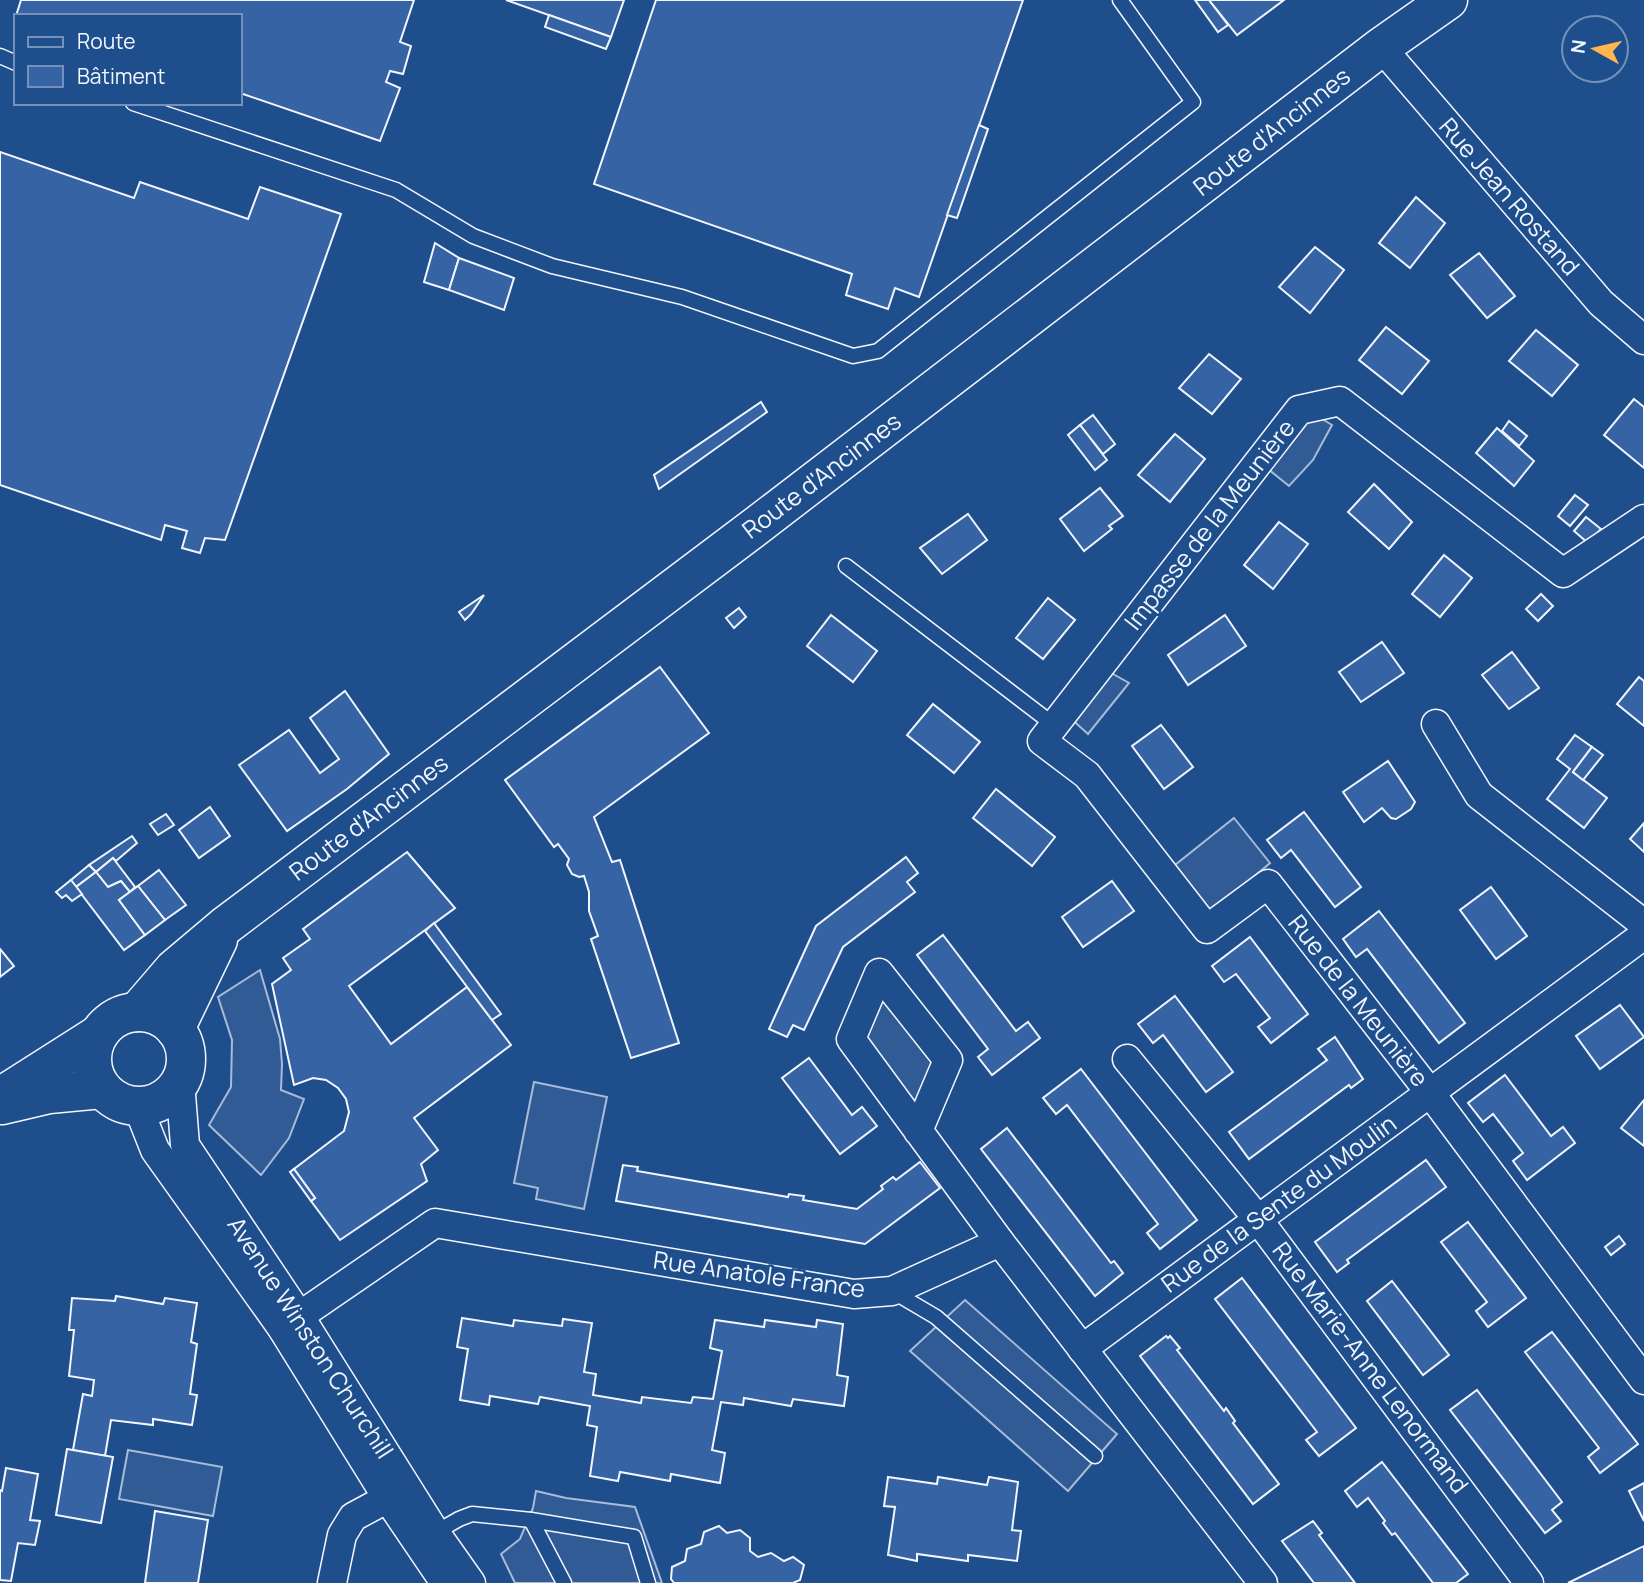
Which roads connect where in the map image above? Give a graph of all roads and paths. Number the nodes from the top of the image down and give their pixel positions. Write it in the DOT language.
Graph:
graph roads {
  1 [pos="1119,0"];
  2 [pos="1448,0"];
  3 [pos="1381,47"];
  4 [pos="139,105"];
  5 [pos="1644,340"];
  6 [pos="1644,519"];
  7 [pos="846,566"];
  8 [pos="1436,724"];
  9 [pos="1048,733"];
  10 [pos="1644,924"];
  11 [pos="225,926"];
  12 [pos="1644,935"];
  13 [pos="137,1012"];
  14 [pos="176,1029"];
  15 [pos="99,1034"];
  16 [pos="1127,1059"];
  17 [pos="180,1082"];
  18 [pos="102,1089"];
  19 [pos="1431,1094"];
  20 [pos="0,1097"];
  21 [pos="0,1105"];
  22 [pos="138,1107"];
  23 [pos="918,1131"];
  24 [pos="1257,1218"];
  25 [pos="1000,1242"];
  26 [pos="892,1291"];
  27 [pos="291,1323"];
  28 [pos="1082,1349"];
  29 [pos="1644,1380"];
  30 [pos="1095,1456"];
  31 [pos="398,1493"];
  32 [pos="531,1520"];
  33 [pos="427,1538"];
  34 [pos="332,1583"];
  35 [pos="445,1583"];
  36 [pos="471,1583"];
  37 [pos="564,1583"];
  38 [pos="648,1583"];
  39 [pos="1263,1583"];
  40 [pos="1529,1583"];
  1 -- 4 [label="lane"];
  2 -- 3 [label="main road, Route d'Ancinnes"];
  3 -- 5 [label="street, Rue Jean Rostand"];
  3 -- 11 [label="main road, Route d'Ancinnes"];
  6 -- 9 [label="street, Impasse de la Meunière"];
  7 -- 9 [label="lane"];
  8 -- 10 [label="street"];
  9 -- 19 [label="street, Rue de la Meunière"];
  11 -- 13 [label="main road, Route d'Ancinnes"];
  11 -- 14 [label="main road, Route d'Ancinnes"];
  12 -- 19 [label="street, Rue de la Sente du Moulin"];
  13 -- 14 [label="main road"];
  13 -- 15 [label="main road"];
  14 -- 17 [label="main road"];
  15 -- 18 [label="main road"];
  15 -- 20 [label="main road"];
  16 -- 24 [label="street, Rue Marie-Anne Lenormand"];
  17 -- 22 [label="main road"];
  17 -- 27 [label="street, Avenue Winston Churchill"];
  18 -- 21 [label="main road"];
  18 -- 22 [label="main road"];
  19 -- 24 [label="street, Rue de la Sente du Moulin"];
  19 -- 29 [label="street, Rue de la Meunière"];
  22 -- 27 [label="street, Avenue Winston Churchill"];
  23 -- 23 [label="street"];
  23 -- 25 [label="street"];
  24 -- 28 [label="street, Rue de la Sente du Moulin"];
  24 -- 40 [label="street, Rue Marie-Anne Lenormand"];
  25 -- 26 [label="street, Rue Anatole France"];
  25 -- 28 [label="street"];
  26 -- 27 [label="street, Rue Anatole France"];
  26 -- 30 [label="lane"];
  27 -- 31 [label="street, Avenue Winston Churchill"];
  28 -- 39 [label="street"];
  31 -- 33 [label="street, Avenue Winston Churchill"];
  31 -- 34 [label="street"];
  32 -- 33 [label="lane"];
  32 -- 37 [label="lane"];
  32 -- 38 [label="lane"];
  33 -- 35 [label="street, Avenue Winston Churchill"];
  33 -- 36 [label="street, Avenue Winston Churchill"];
}
